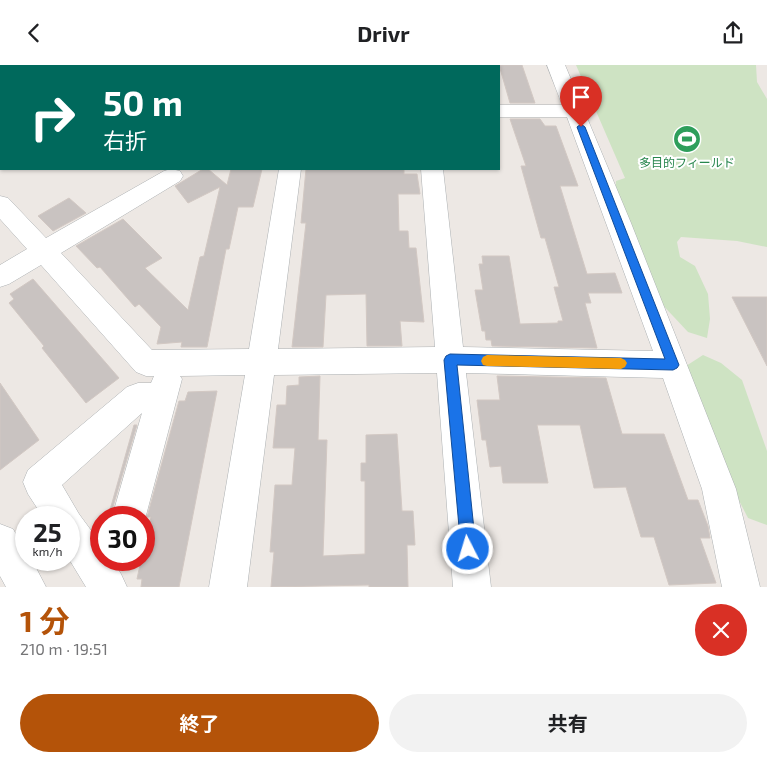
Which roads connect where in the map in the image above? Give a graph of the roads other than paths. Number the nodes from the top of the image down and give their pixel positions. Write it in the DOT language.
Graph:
graph roads {
  1 [pos="556,65"];
  2 [pos="500,111"];
  3 [pos="575,111"];
  4 [pos="290,170"];
  5 [pos="432,170"];
  6 [pos="174,171"];
  7 [pos="0,203"];
  8 [pos="43,251"];
  9 [pos="0,277"];
  10 [pos="450,360"];
  11 [pos="172,363"];
  12 [pos="262,363"];
  13 [pos="673,365"];
  14 [pos="162,397"];
  15 [pos="56,506"];
  16 [pos="132,506"];
  17 [pos="0,542"];
  18 [pos="80,544"];
  19 [pos="114,571"];
  20 [pos="27,587"];
  21 [pos="109,587"];
  22 [pos="228,587"];
  23 [pos="472,587"];
  24 [pos="741,587"];
  1 -- 3 [label="street"];
  2 -- 3 [label="street"];
  3 -- 13 [label="street"];
  4 -- 12 [label="street"];
  5 -- 10 [label="street"];
  6 -- 8 [label="street"];
  7 -- 8 [label="street"];
  8 -- 9 [label="street"];
  8 -- 11 [label="street"];
  10 -- 12 [label="street"];
  10 -- 13 [label="street"];
  10 -- 23 [label="street"];
  11 -- 12 [label="street"];
  11 -- 14 [label="street"];
  12 -- 22 [label="street"];
  13 -- 24 [label="street"];
  14 -- 15 [label="street"];
  14 -- 16 [label="street"];
  17 -- 20 [label="street"];
  18 -- 21 [label="street"];
  19 -- 21 [label="street"];
}
